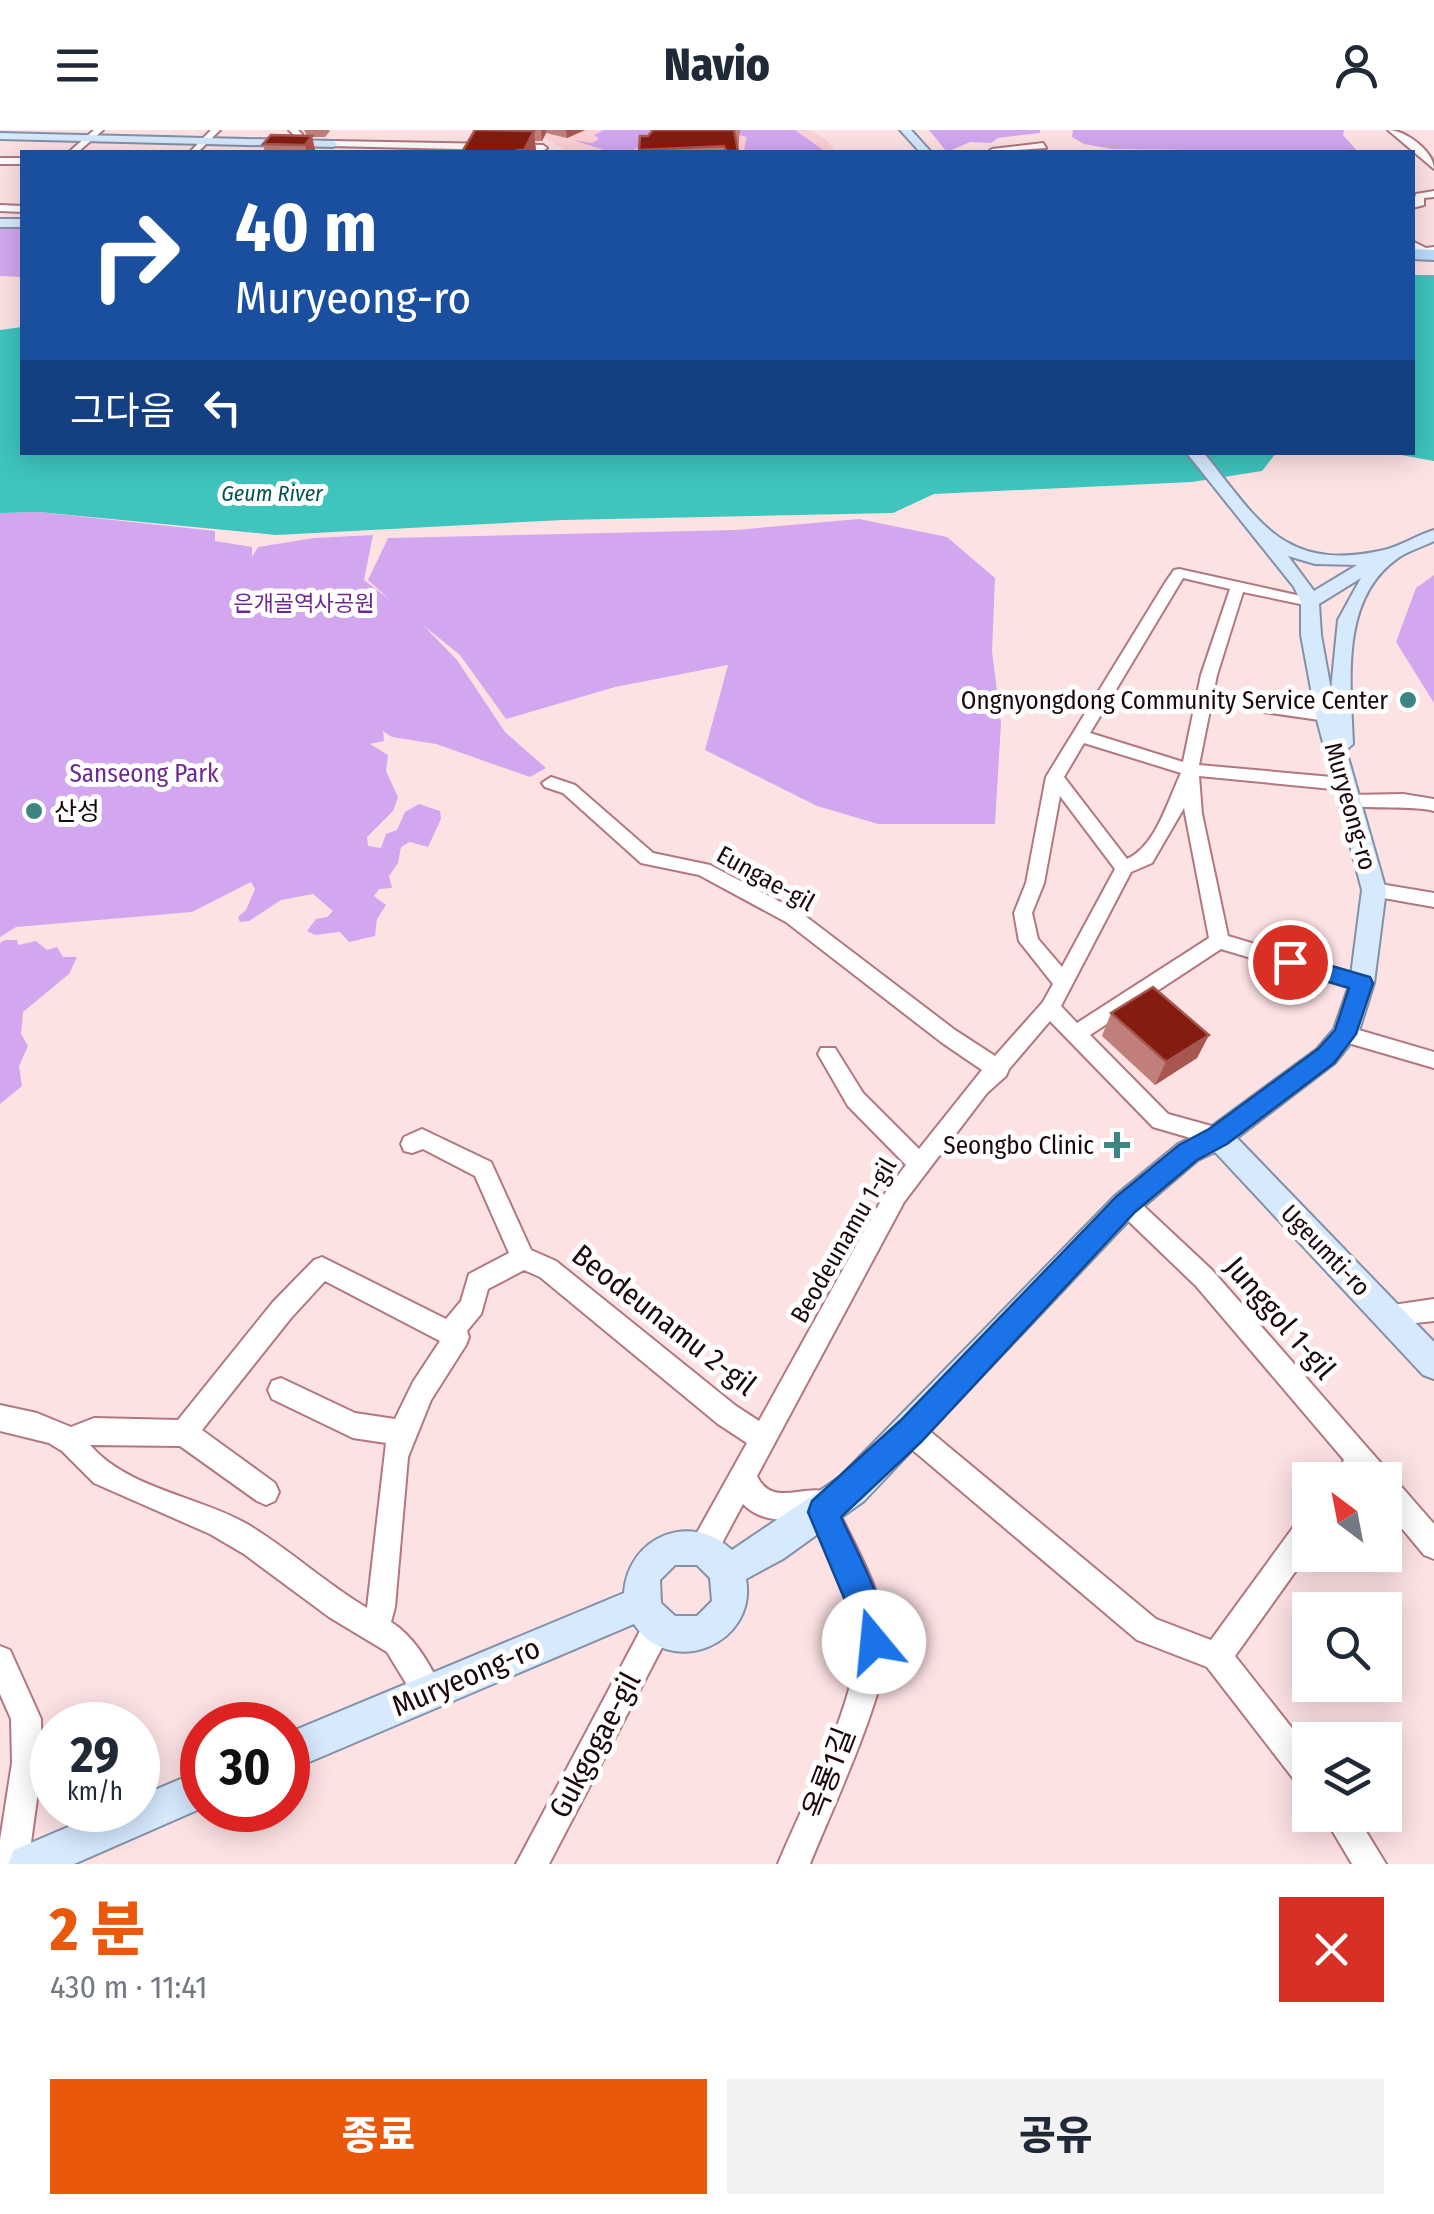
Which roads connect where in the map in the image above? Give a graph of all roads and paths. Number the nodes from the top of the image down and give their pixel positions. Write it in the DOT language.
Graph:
graph roads {
  1 [pos="216,130"];
  2 [pos="346,130"];
  3 [pos="905,130"];
  4 [pos="1392,130"];
  5 [pos="26,133"];
  6 [pos="94,134"];
  7 [pos="0,136"];
  8 [pos="294,136"];
  9 [pos="524,136"];
  10 [pos="206,140"];
  11 [pos="1043,146"];
  12 [pos="330,148"];
  13 [pos="196,150"];
  14 [pos="466,150"];
  15 [pos="545,150"];
  16 [pos="924,150"];
  17 [pos="1009,150"];
  18 [pos="0,157"];
  19 [pos="1434,166"];
  20 [pos="1434,194"];
  21 [pos="1415,204"];
  22 [pos="1196,455"];
  23 [pos="1256,528"];
  24 [pos="1434,535"];
  25 [pos="1391,554"];
  26 [pos="1237,588"];
  27 [pos="1310,602"];
  28 [pos="1270,708"];
  29 [pos="1326,716"];
  30 [pos="1078,735"];
  31 [pos="1190,770"];
  32 [pos="1055,778"];
  33 [pos="551,783"];
  34 [pos="1346,792"];
  35 [pos="1434,804"];
  36 [pos="1124,868"];
  37 [pos="1374,890"];
  38 [pos="1434,900"];
  39 [pos="1218,941"];
  40 [pos="1063,983"];
  41 [pos="1362,983"];
  42 [pos="1050,1008"];
  43 [pos="1077,1033"];
  44 [pos="1345,1034"];
  45 [pos="828,1054"];
  46 [pos="1434,1060"];
  47 [pos="999,1070"];
  48 [pos="1218,1136"];
  49 [pos="412,1144"];
  50 [pos="919,1162"];
  51 [pos="1126,1204"];
  52 [pos="523,1258"];
  53 [pos="1434,1310"];
  54 [pos="1388,1314"];
  55 [pos="450,1333"];
  56 [pos="1434,1364"];
  57 [pos="281,1390"];
  58 [pos="0,1418"];
  59 [pos="911,1432"];
  60 [pos="184,1433"];
  61 [pos="402,1433"];
  62 [pos="762,1437"];
  63 [pos="70,1440"];
  64 [pos="1352,1462"];
  65 [pos="743,1473"];
  66 [pos="266,1492"];
  67 [pos="831,1506"];
  68 [pos="1402,1507"];
  69 [pos="1434,1544"];
  70 [pos="1292,1553"];
  71 [pos="715,1560"];
  72 [pos="651,1614"];
  73 [pos="375,1628"];
  74 [pos="1218,1656"];
  75 [pos="0,1660"];
  76 [pos="428,1693"];
  77 [pos="310,1743"];
  78 [pos="1292,1752"];
  79 [pos="180,1798"];
  80 [pos="1349,1832"];
  81 [pos="12,1864"];
  82 [pos="28,1864"];
  83 [pos="532,1864"];
  84 [pos="794,1864"];
  85 [pos="1370,1864"];
  1 -- 10 [label="street"];
  2 -- 12 [label="main road"];
  3 -- 16 [label="main road"];
  4 -- 19 [label="street"];
  5 -- 6 [label="main road"];
  5 -- 7 [label="main road"];
  5 -- 18 [label="main road"];
  6 -- 10 [label="main road"];
  8 -- 10 [label="main road"];
  8 -- 12 [label="main road"];
  9 -- 15 [label="street"];
  10 -- 13 [label="street"];
  11 -- 17 [label="street"];
  12 -- 14 [label="street"];
  14 -- 15 [label="street"];
  20 -- 21 [label="street"];
  22 -- 23 [label="main road, Muryeong-ro"];
  23 -- 25 [label="main road"];
  23 -- 27 [label="main road, Muryeong-ro"];
  24 -- 25 [label="main road"];
  25 -- 27 [label="main road"];
  25 -- 34 [label="main road"];
  26 -- 27 [label="street"];
  26 -- 30 [label="street"];
  26 -- 31 [label="street"];
  27 -- 29 [label="main road, Muryeong-ro"];
  28 -- 29 [label="street"];
  29 -- 34 [label="main road, Muryeong-ro"];
  30 -- 31 [label="street"];
  30 -- 32 [label="street"];
  31 -- 34 [label="street"];
  31 -- 36 [label="street, Beodeunamu 1-gil"];
  31 -- 39 [label="street"];
  32 -- 36 [label="street"];
  32 -- 40 [label="street"];
  33 -- 47 [label="street, Eungae-gil"];
  34 -- 35 [label="street"];
  34 -- 37 [label="main road, Muryeong-ro"];
  36 -- 40 [label="street, Beodeunamu 1-gil"];
  37 -- 38 [label="street"];
  37 -- 41 [label="main road, Muryeong-ro"];
  39 -- 41 [label="street"];
  39 -- 43 [label="street"];
  40 -- 42 [label="street, Beodeunamu 1-gil"];
  41 -- 44 [label="main road, Muryeong-ro"];
  42 -- 43 [label="street"];
  42 -- 47 [label="street, Beodeunamu 1-gil"];
  43 -- 48 [label="street"];
  44 -- 46 [label="street"];
  44 -- 48 [label="main road, Muryeong-ro"];
  45 -- 50 [label="street"];
  47 -- 50 [label="street, Beodeunamu 1-gil"];
  48 -- 51 [label="main road, Muryeong-ro"];
  48 -- 54 [label="main road, Ugeumti-ro"];
  49 -- 52 [label="street"];
  50 -- 62 [label="street, Beodeunamu 1-gil"];
  51 -- 59 [label="main road, Muryeong-ro"];
  51 -- 64 [label="street, Junggol 1-gil"];
  52 -- 55 [label="street"];
  52 -- 62 [label="street, Beodeunamu 2-gil"];
  53 -- 54 [label="street"];
  54 -- 56 [label="main road, Ugeumti-ro"];
  55 -- 60 [label="street"];
  55 -- 61 [label="street"];
  57 -- 61 [label="street"];
  58 -- 63 [label="street"];
  59 -- 67 [label="main road, Muryeong-ro"];
  59 -- 74 [label="street"];
  60 -- 63 [label="street"];
  60 -- 66 [label="street"];
  61 -- 73 [label="street"];
  62 -- 65 [label="street, Beodeunamu 1-gil"];
  63 -- 73 [label="street"];
  65 -- 67 [label="street"];
  65 -- 71 [label="street, Beodeunamu 1-gil"];
  67 -- 71 [label="main road, Muryeong-ro"];
  67 -- 84 [label="street, 옥룡1길"];
  68 -- 69 [label="street"];
  70 -- 74 [label="street"];
  71 -- 72 [label="main road"];
  71 -- 72 [label="main road"];
  72 -- 76 [label="main road, Muryeong-ro"];
  72 -- 83 [label="street, Gukgogae-gil"];
  73 -- 76 [label="street"];
  74 -- 78 [label="street"];
  75 -- 81 [label="street"];
  76 -- 77 [label="main road, Muryeong-ro"];
  79 -- 82 [label="main road"];
  80 -- 85 [label="street"];
}
